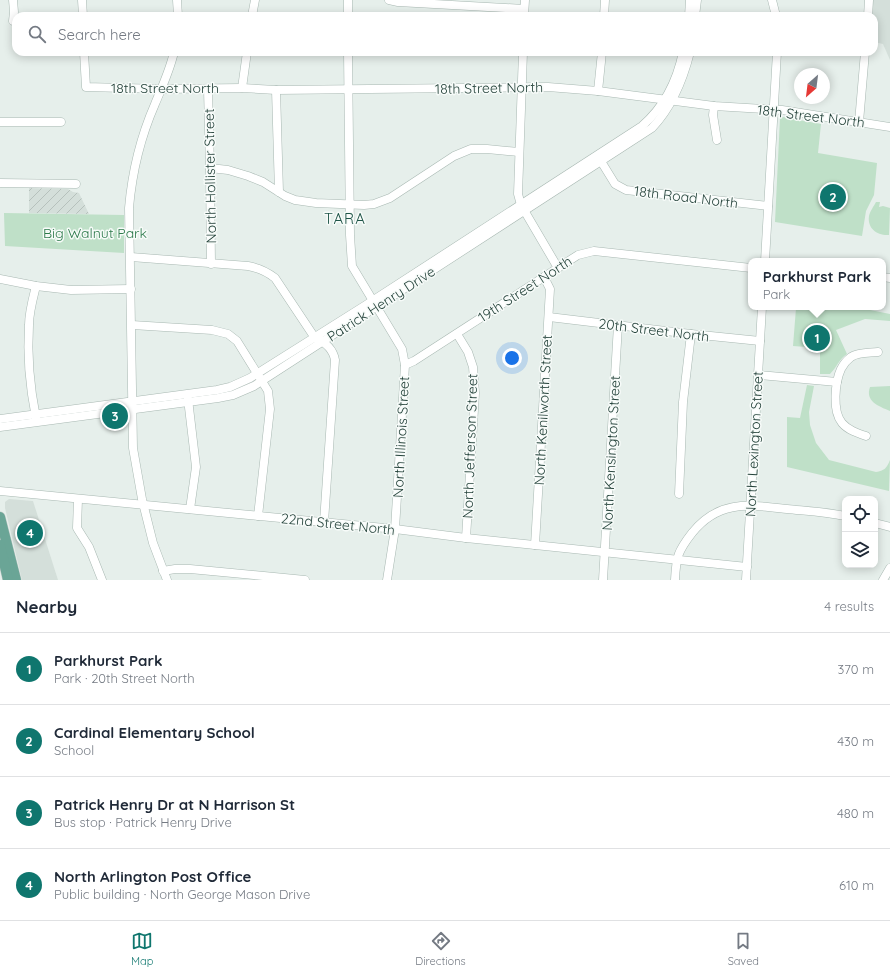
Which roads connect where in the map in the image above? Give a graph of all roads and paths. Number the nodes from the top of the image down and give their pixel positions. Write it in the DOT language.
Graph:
graph roads {
  1 [pos="13,0"];
  2 [pos="82,0"];
  3 [pos="177,0"];
  4 [pos="255,0"];
  5 [pos="348,0"];
  6 [pos="389,0"];
  7 [pos="525,0"];
  8 [pos="605,0"];
  9 [pos="690,0"];
  10 [pos="697,0"];
  11 [pos="772,0"];
  12 [pos="869,0"];
  13 [pos="14,12"];
  14 [pos="83,12"];
  15 [pos="178,12"];
  16 [pos="253,12"];
  17 [pos="348,12"];
  18 [pos="524,12"];
  19 [pos="604,12"];
  20 [pos="689,12"];
  21 [pos="696,12"];
  22 [pos="775,12"];
  23 [pos="868,12"];
  24 [pos="84,56"];
  25 [pos="173,56"];
  26 [pos="246,56"];
  27 [pos="348,56"];
  28 [pos="523,56"];
  29 [pos="602,56"];
  30 [pos="682,56"];
  31 [pos="689,56"];
  32 [pos="777,56"];
  33 [pos="865,56"];
  34 [pos="242,88"];
  35 [pos="522,88"];
  36 [pos="162,89"];
  37 [pos="208,89"];
  38 [pos="348,89"];
  39 [pos="276,90"];
  40 [pos="598,91"];
  41 [pos="669,99"];
  42 [pos="714,106"];
  43 [pos="774,110"];
  44 [pos="0,122"];
  45 [pos="61,122"];
  46 [pos="860,122"];
  47 [pos="890,127"];
  48 [pos="717,140"];
  49 [pos="519,152"];
  50 [pos="599,158"];
  51 [pos="210,168"];
  52 [pos="0,183"];
  53 [pos="76,184"];
  54 [pos="279,192"];
  55 [pos="350,205"];
  56 [pos="768,206"];
  57 [pos="523,208"];
  58 [pos="131,257"];
  59 [pos="765,258"];
  60 [pos="211,264"];
  61 [pos="558,268"];
  62 [pos="748,268"];
  63 [pos="544,277"];
  64 [pos="0,279"];
  65 [pos="36,286"];
  66 [pos="131,289"];
  67 [pos="375,304"];
  68 [pos="762,310"];
  69 [pos="549,317"];
  70 [pos="132,325"];
  71 [pos="618,325"];
  72 [pos="457,334"];
  73 [pos="691,334"];
  74 [pos="315,338"];
  75 [pos="324,341"];
  76 [pos="760,341"];
  77 [pos="878,352"];
  78 [pos="405,365"];
  79 [pos="758,375"];
  80 [pos="260,378"];
  81 [pos="836,382"];
  82 [pos="188,398"];
  83 [pos="132,405"];
  84 [pos="36,418"];
  85 [pos="0,419"];
  86 [pos="0,426"];
  87 [pos="866,436"];
  88 [pos="0,491"];
  89 [pos="679,494"];
  90 [pos="78,499"];
  91 [pos="751,505"];
  92 [pos="144,506"];
  93 [pos="190,509"];
  94 [pos="842,515"];
  95 [pos="258,516"];
  96 [pos="0,517"];
  97 [pos="324,522"];
  98 [pos="878,524"];
  99 [pos="890,527"];
  100 [pos="395,529"];
  101 [pos="466,538"];
  102 [pos="0,545"];
  103 [pos="535,545"];
  104 [pos="605,552"];
  105 [pos="676,560"];
  106 [pos="747,567"];
  107 [pos="890,568"];
  108 [pos="163,571"];
  109 [pos="8,580"];
  110 [pos="16,580"];
  111 [pos="102,580"];
  112 [pos="167,580"];
  113 [pos="304,580"];
  114 [pos="386,580"];
  115 [pos="604,580"];
  116 [pos="675,580"];
  117 [pos="746,580"];
  118 [pos="883,580"];
  1 -- 13 [label="street"];
  2 -- 14 [label="street"];
  3 -- 15 [label="street"];
  4 -- 16 [label="street"];
  5 -- 17 [label="street"];
  6 -- 18 [label="street"];
  7 -- 18 [label="street"];
  8 -- 19 [label="street"];
  9 -- 20 [label="street"];
  10 -- 21 [label="street"];
  11 -- 22 [label="street"];
  12 -- 23 [label="street"];
  24 -- 36 [label="street, 18th Street North"];
  25 -- 36 [label="street"];
  26 -- 34 [label="street"];
  27 -- 38 [label="street, North Illinois Street"];
  28 -- 35 [label="street"];
  29 -- 40 [label="street"];
  30 -- 41 [label="street, Patrick Henry Drive"];
  31 -- 41 [label="street, Patrick Henry Drive"];
  32 -- 43 [label="street"];
  33 -- 46 [label="street"];
  34 -- 37 [label="street, 18th Street North"];
  34 -- 39 [label="street, 18th Street North"];
  35 -- 38 [label="street, 18th Street North"];
  35 -- 40 [label="street, 18th Street North"];
  35 -- 49 [label="street"];
  36 -- 37 [label="street, 18th Street North"];
  36 -- 58 [label="street"];
  37 -- 51 [label="street, North Hollister Street"];
  38 -- 39 [label="street, 18th Street North"];
  38 -- 55 [label="street, North Illinois Street"];
  39 -- 54 [label="street"];
  40 -- 41 [label="street, 18th Street North"];
  41 -- 42 [label="street, 18th Street North"];
  41 -- 50 [label="street, Patrick Henry Drive"];
  42 -- 43 [label="street, 18th Street North"];
  42 -- 48 [label="street"];
  43 -- 46 [label="street, 18th Street North"];
  43 -- 56 [label="street"];
  44 -- 45 [label="street"];
  46 -- 47 [label="street, 18th Street North"];
  49 -- 55 [label="street"];
  49 -- 57 [label="street"];
  50 -- 56 [label="street, 18th Road North"];
  50 -- 57 [label="street, Patrick Henry Drive"];
  51 -- 54 [label="street"];
  51 -- 60 [label="street, North Hollister Street"];
  52 -- 53 [label="street"];
  54 -- 55 [label="street"];
  55 -- 67 [label="street, North Illinois Street"];
  56 -- 59 [label="street"];
  57 -- 61 [label="street"];
  57 -- 67 [label="street, Patrick Henry Drive"];
  58 -- 60 [label="street"];
  58 -- 66 [label="street"];
  60 -- 74 [label="street"];
  61 -- 62 [label="street, 19th Street North"];
  61 -- 63 [label="street, 19th Street North"];
  63 -- 69 [label="street, North Kenilworth Street"];
  63 -- 72 [label="street, 19th Street North"];
  64 -- 65 [label="street"];
  65 -- 66 [label="street"];
  65 -- 84 [label="street"];
  66 -- 70 [label="street"];
  67 -- 74 [label="street, Patrick Henry Drive"];
  67 -- 75 [label="street, Patrick Henry Drive"];
  67 -- 78 [label="street, North Illinois Street"];
  68 -- 76 [label="street, North Lexington Street"];
  69 -- 71 [label="street, 20th Street North"];
  69 -- 103 [label="street, North Kenilworth Street"];
  70 -- 80 [label="street"];
  70 -- 83 [label="street"];
  71 -- 73 [label="street, 20th Street North"];
  71 -- 104 [label="street, North Kensington Street"];
  72 -- 78 [label="street, 19th Street North"];
  72 -- 101 [label="street, North Jefferson Street"];
  73 -- 76 [label="street, 20th Street North"];
  73 -- 89 [label="street"];
  74 -- 75 [label="street"];
  74 -- 80 [label="street, Patrick Henry Drive"];
  75 -- 80 [label="street, Patrick Henry Drive"];
  75 -- 97 [label="street"];
  76 -- 79 [label="street, North Lexington Street"];
  77 -- 81 [label="street"];
  78 -- 100 [label="street, North Illinois Street"];
  79 -- 81 [label="street"];
  79 -- 91 [label="street, North Lexington Street"];
  80 -- 82 [label="street, Patrick Henry Drive"];
  80 -- 95 [label="street"];
  81 -- 87 [label="street"];
  82 -- 83 [label="street, Patrick Henry Drive"];
  82 -- 93 [label="street"];
  83 -- 84 [label="street, Patrick Henry Drive"];
  83 -- 92 [label="street"];
  84 -- 85 [label="street, Patrick Henry Drive"];
  84 -- 86 [label="street, Patrick Henry Drive"];
  88 -- 90 [label="street, 22nd Street North"];
  90 -- 92 [label="street, 22nd Street North"];
  90 -- 111 [label="street"];
  91 -- 94 [label="street"];
  91 -- 105 [label="street"];
  91 -- 106 [label="street, North Lexington Street"];
  92 -- 93 [label="street, 22nd Street North"];
  92 -- 108 [label="street"];
  93 -- 95 [label="street, 22nd Street North"];
  95 -- 97 [label="street, 22nd Street North"];
  96 -- 110 [label="main road"];
  97 -- 100 [label="street, 22nd Street North"];
  98 -- 99 [label="street"];
  100 -- 101 [label="street, 22nd Street North"];
  100 -- 114 [label="street, North Illinois Street"];
  101 -- 103 [label="street, 22nd Street North"];
  102 -- 109 [label="main road"];
  103 -- 104 [label="street, 22nd Street North"];
  104 -- 105 [label="street, 22nd Street North"];
  104 -- 115 [label="street, North Kensington Street"];
  105 -- 106 [label="street, 22nd Street North"];
  105 -- 116 [label="street"];
  106 -- 117 [label="street, North Lexington Street"];
  107 -- 118 [label="street"];
  108 -- 112 [label="street"];
  108 -- 113 [label="street"];
}
